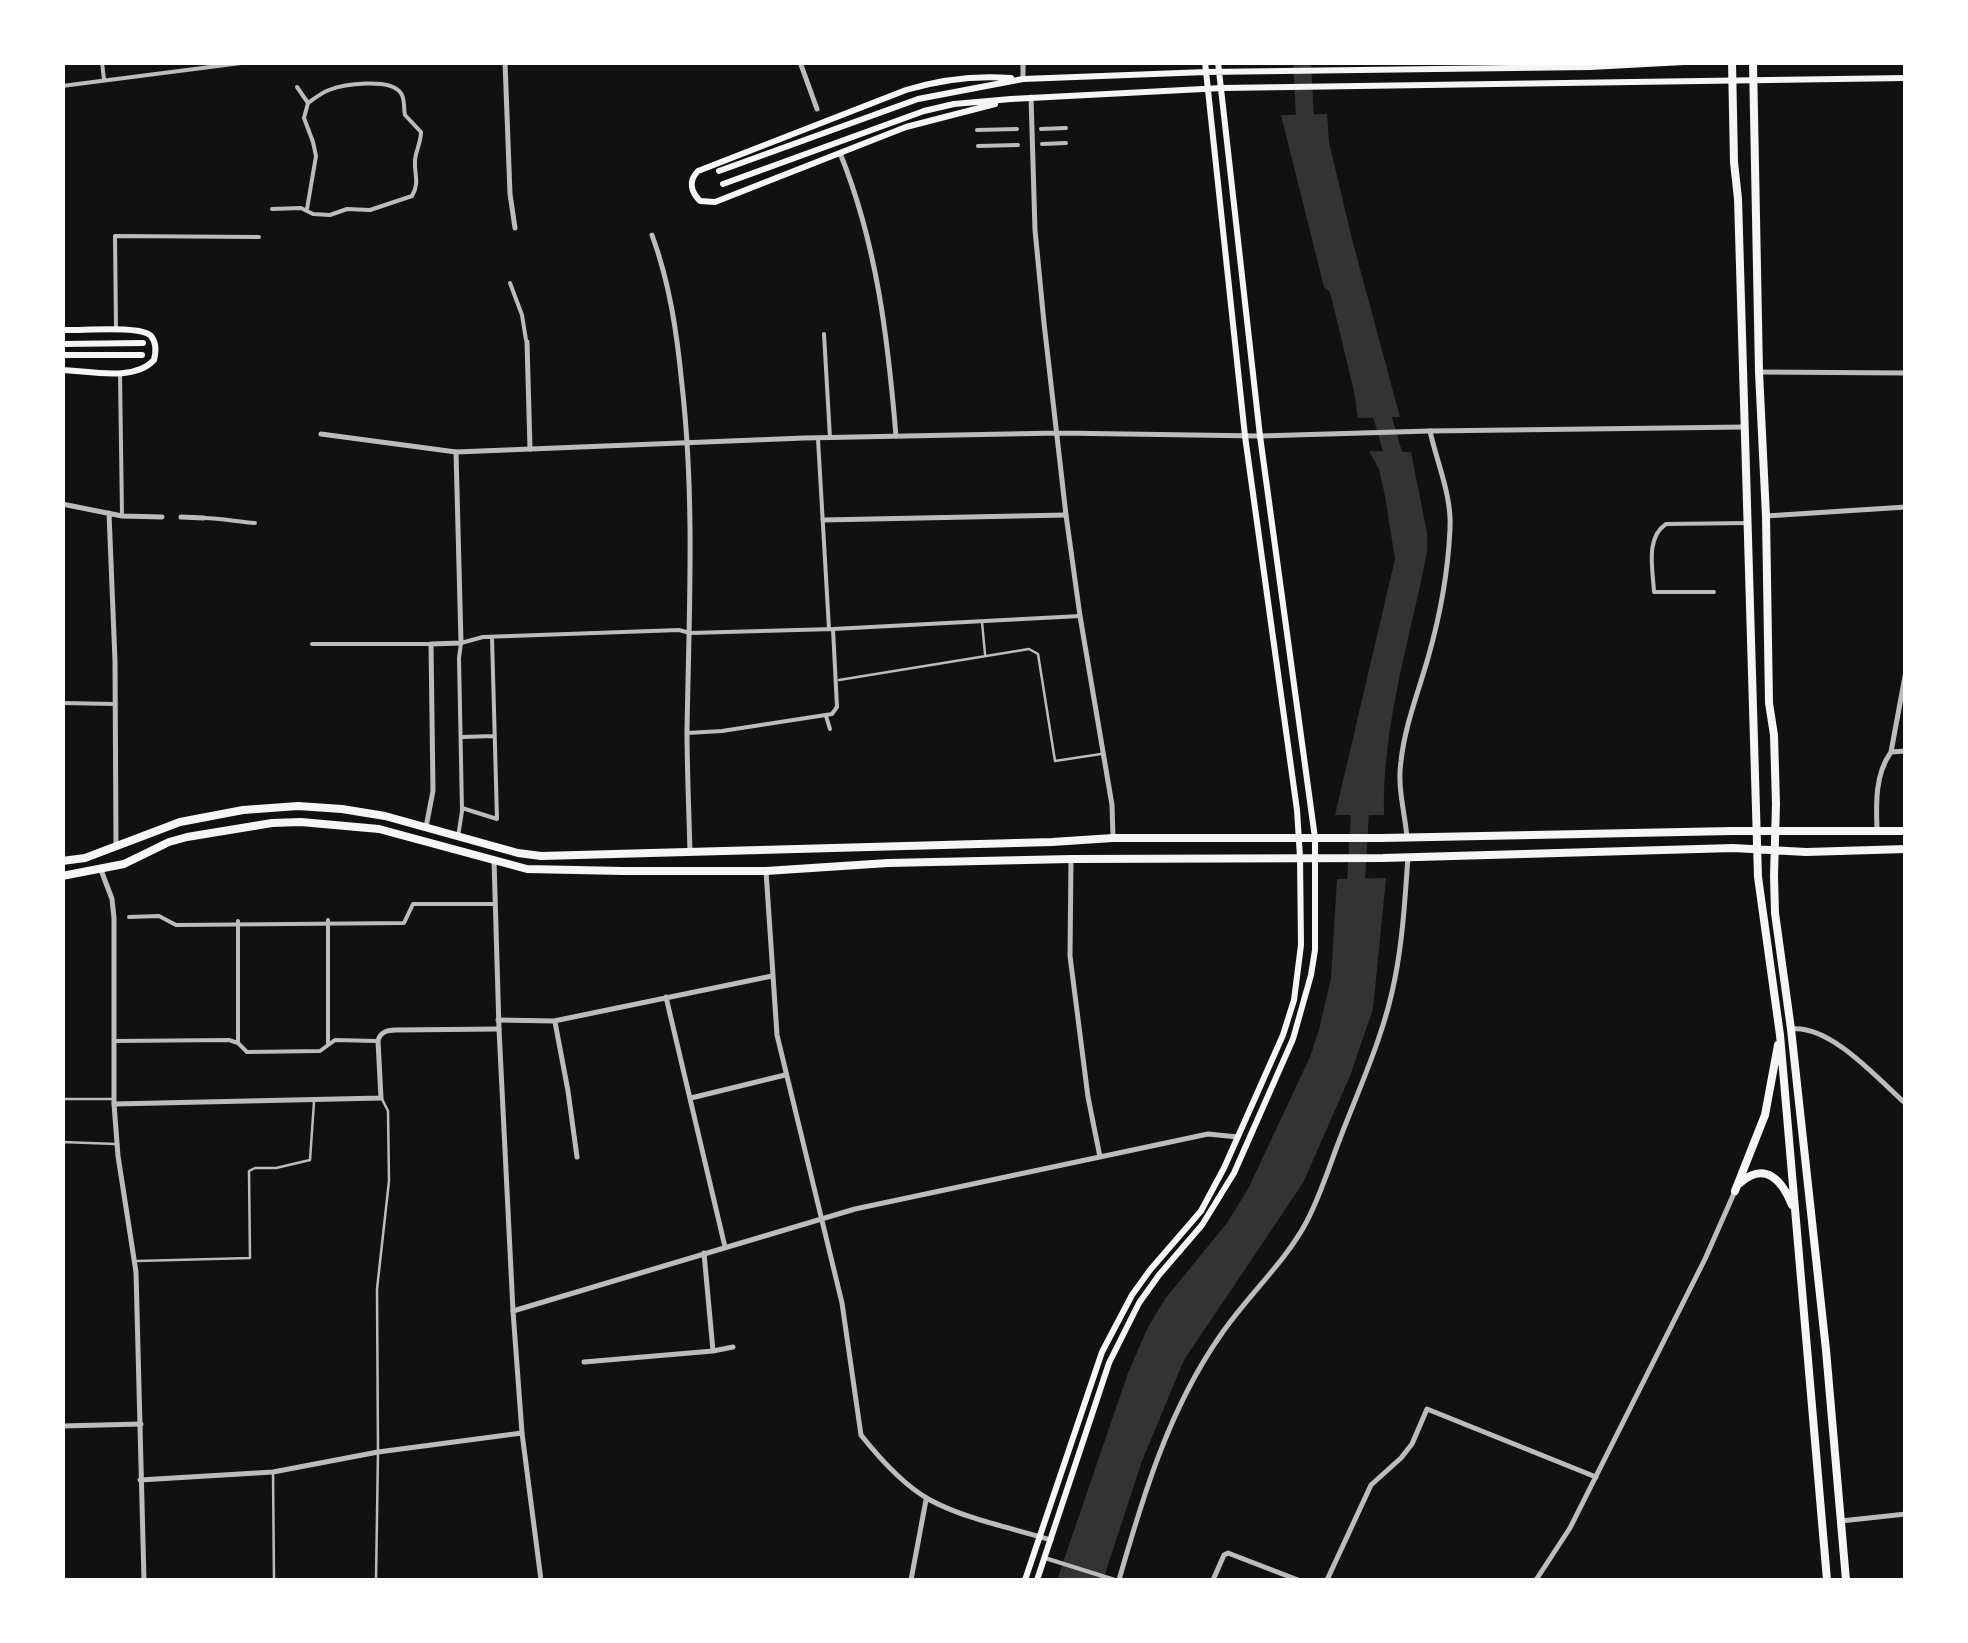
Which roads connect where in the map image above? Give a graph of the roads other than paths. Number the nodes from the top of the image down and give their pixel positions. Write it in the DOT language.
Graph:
graph roads {
  1 [pos="102,62"];
  2 [pos="250,62"];
  3 [pos="505,62"];
  4 [pos="800,62"];
  5 [pos="1022,62"];
  6 [pos="1684,62"];
  7 [pos="1732,62"];
  8 [pos="1752,62"];
  9 [pos="1348,66"];
  10 [pos="1206,67"];
  11 [pos="1219,67"];
  12 [pos="1906,78"];
  13 [pos="1024,79"];
  14 [pos="104,80"];
  15 [pos="1754,80"];
  16 [pos="1732,81"];
  17 [pos="62,86"];
  18 [pos="298,87"];
  19 [pos="1222,88"];
  20 [pos="1208,90"];
  21 [pos="1011,98"];
  22 [pos="1031,98"];
  23 [pos="308,103"];
  24 [pos="817,109"];
  25 [pos="1066,128"];
  26 [pos="1017,129"];
  27 [pos="1041,129"];
  28 [pos="977,130"];
  29 [pos="1066,143"];
  30 [pos="1042,144"];
  31 [pos="1018,145"];
  32 [pos="978,146"];
  33 [pos="840,154"];
  34 [pos="719,171"];
  35 [pos="723,184"];
  36 [pos="272,209"];
  37 [pos="307,209"];
  38 [pos="515,228"];
  39 [pos="652,235"];
  40 [pos="259,236"];
  41 [pos="510,282"];
  42 [pos="62,330"];
  43 [pos="116,331"];
  44 [pos="824,334"];
  45 [pos="526,342"];
  46 [pos="143,343"];
  47 [pos="62,344"];
  48 [pos="62,354"];
  49 [pos="142,356"];
  50 [pos="62,370"];
  51 [pos="1759,372"];
  52 [pos="120,373"];
  53 [pos="1906,373"];
  54 [pos="1745,427"];
  55 [pos="1430,431"];
  56 [pos="1058,433"];
  57 [pos="320,434"];
  58 [pos="896,436"];
  59 [pos="1245,436"];
  60 [pos="1260,436"];
  61 [pos="818,438"];
  62 [pos="830,438"];
  63 [pos="689,441"];
  64 [pos="530,450"];
  65 [pos="456,452"];
  66 [pos="62,504"];
  67 [pos="1906,508"];
  68 [pos="108,514"];
  69 [pos="1066,515"];
  70 [pos="122,516"];
  71 [pos="1766,516"];
  72 [pos="162,518"];
  73 [pos="181,518"];
  74 [pos="204,518"];
  75 [pos="823,520"];
  76 [pos="255,523"];
  77 [pos="1748,523"];
  78 [pos="1714,592"];
  79 [pos="1080,616"];
  80 [pos="982,621"];
  81 [pos="831,629"];
  82 [pos="690,634"];
  83 [pos="492,637"];
  84 [pos="462,643"];
  85 [pos="312,644"];
  86 [pos="432,644"];
  87 [pos="984,655"];
  88 [pos="1906,671"];
  89 [pos="837,680"];
  90 [pos="62,703"];
  91 [pos="116,704"];
  92 [pos="826,716"];
  93 [pos="830,729"];
  94 [pos="687,733"];
  95 [pos="461,736"];
  96 [pos="495,736"];
  97 [pos="1906,751"];
  98 [pos="1891,752"];
  99 [pos="1104,754"];
  100 [pos="462,808"];
  101 [pos="426,827"];
  102 [pos="1755,832"];
  103 [pos="1776,832"];
  104 [pos="1877,832"];
  105 [pos="1906,832"];
  106 [pos="458,837"];
  107 [pos="1114,838"];
  108 [pos="1299,838"];
  109 [pos="1315,838"];
  110 [pos="1406,838"];
  111 [pos="116,848"];
  112 [pos="1906,849"];
  113 [pos="1756,850"];
  114 [pos="1775,851"];
  115 [pos="690,852"];
  116 [pos="1408,857"];
  117 [pos="1300,858"];
  118 [pos="1321,858"];
  119 [pos="1071,859"];
  120 [pos="494,860"];
  121 [pos="62,862"];
  122 [pos="101,870"];
  123 [pos="766,871"];
  124 [pos="62,876"];
  125 [pos="494,904"];
  126 [pos="129,917"];
  127 [pos="328,922"];
  128 [pos="238,923"];
  129 [pos="772,976"];
  130 [pos="666,996"];
  131 [pos="498,1020"];
  132 [pos="554,1021"];
  133 [pos="498,1029"];
  134 [pos="1791,1029"];
  135 [pos="1780,1035"];
  136 [pos="114,1041"];
  137 [pos="378,1041"];
  138 [pos="238,1043"];
  139 [pos="328,1043"];
  140 [pos="786,1074"];
  141 [pos="62,1098"];
  142 [pos="381,1098"];
  143 [pos="690,1098"];
  144 [pos="314,1100"];
  145 [pos="114,1102"];
  146 [pos="1906,1104"];
  147 [pos="1238,1137"];
  148 [pos="62,1142"];
  149 [pos="117,1144"];
  150 [pos="1100,1156"];
  151 [pos="577,1157"];
  152 [pos="1735,1190"];
  153 [pos="1795,1214"];
  154 [pos="820,1219"];
  155 [pos="726,1247"];
  156 [pos="704,1253"];
  157 [pos="135,1261"];
  158 [pos="513,1311"];
  159 [pos="733,1348"];
  160 [pos="714,1351"];
  161 [pos="584,1362"];
  162 [pos="141,1424"];
  163 [pos="62,1426"];
  164 [pos="522,1432"];
  165 [pos="378,1452"];
  166 [pos="273,1472"];
  167 [pos="1596,1477"];
  168 [pos="140,1480"];
  169 [pos="926,1498"];
  170 [pos="1906,1514"];
  171 [pos="1841,1522"];
  172 [pos="1040,1537"];
  173 [pos="1051,1540"];
  174 [pos="1046,1558"];
  175 [pos="1108,1578"];
  176 [pos="144,1580"];
  177 [pos="274,1580"];
  178 [pos="376,1580"];
  179 [pos="541,1580"];
  180 [pos="911,1580"];
  181 [pos="1025,1580"];
  182 [pos="1037,1580"];
  183 [pos="1117,1580"];
  184 [pos="1214,1580"];
  185 [pos="1298,1580"];
  186 [pos="1327,1580"];
  187 [pos="1536,1580"];
  188 [pos="1828,1580"];
  189 [pos="1846,1580"];
  1 -- 14 [label="street"];
  2 -- 14 [label="street"];
  3 -- 38 [label="street"];
  4 -- 24 [label="street"];
  5 -- 13 [label="street"];
  6 -- 9 [label="main road"];
  7 -- 16 [label="main road"];
  8 -- 15 [label="main road"];
  9 -- 11 [label="main road"];
  10 -- 11 [label="main road"];
  10 -- 13 [label="main road"];
  10 -- 20 [label="main road"];
  11 -- 19 [label="main road"];
  12 -- 15 [label="main road"];
  13 -- 33 [label="main road"];
  13 -- 34 [label="main road"];
  14 -- 17 [label="street"];
  15 -- 16 [label="main road"];
  15 -- 51 [label="main road"];
  16 -- 19 [label="main road"];
  16 -- 54 [label="main road"];
  18 -- 23 [label="street"];
  19 -- 20 [label="main road"];
  19 -- 60 [label="main road"];
  20 -- 22 [label="main road"];
  20 -- 59 [label="main road"];
  21 -- 22 [label="main road"];
  21 -- 33 [label="main road"];
  21 -- 35 [label="main road"];
  22 -- 56 [label="street"];
  23 -- 37 [label="street"];
  23 -- 37 [label="street"];
  25 -- 27 [label="street"];
  26 -- 28 [label="street"];
  29 -- 30 [label="street"];
  31 -- 32 [label="street"];
  33 -- 58 [label="street"];
  36 -- 37 [label="street"];
  39 -- 63 [label="street"];
  40 -- 43 [label="street"];
  41 -- 45 [label="street"];
  42 -- 43 [label="main road"];
  43 -- 52 [label="main road"];
  44 -- 62 [label="street"];
  45 -- 64 [label="street"];
  46 -- 47 [label="main road"];
  48 -- 49 [label="main road"];
  50 -- 52 [label="main road"];
  51 -- 53 [label="street"];
  51 -- 71 [label="main road"];
  52 -- 70 [label="street"];
  54 -- 55 [label="street"];
  54 -- 77 [label="main road"];
  55 -- 60 [label="street"];
  55 -- 110 [label="street"];
  56 -- 58 [label="street"];
  56 -- 59 [label="street"];
  56 -- 69 [label="street"];
  57 -- 65 [label="street"];
  58 -- 62 [label="street"];
  59 -- 60 [label="street"];
  59 -- 108 [label="main road"];
  60 -- 109 [label="main road"];
  61 -- 62 [label="street"];
  61 -- 63 [label="street"];
  61 -- 75 [label="street"];
  63 -- 64 [label="street"];
  63 -- 82 [label="street"];
  64 -- 65 [label="street"];
  65 -- 84 [label="street"];
  66 -- 68 [label="street"];
  67 -- 71 [label="street"];
  68 -- 70 [label="street"];
  68 -- 91 [label="street"];
  69 -- 75 [label="street"];
  69 -- 79 [label="street"];
  70 -- 72 [label="street"];
  71 -- 103 [label="main road"];
  73 -- 74 [label="street"];
  74 -- 76 [label="street"];
  75 -- 81 [label="street"];
  77 -- 78 [label="street"];
  77 -- 102 [label="main road"];
  79 -- 80 [label="street"];
  79 -- 99 [label="street"];
  80 -- 81 [label="street"];
  80 -- 87 [label="lane"];
  81 -- 82 [label="street"];
  81 -- 89 [label="street"];
  82 -- 83 [label="street"];
  82 -- 94 [label="street"];
  83 -- 84 [label="street"];
  83 -- 96 [label="street"];
  84 -- 86 [label="street"];
  84 -- 95 [label="street"];
  85 -- 86 [label="street"];
  86 -- 101 [label="street"];
  87 -- 89 [label="lane"];
  87 -- 99 [label="lane"];
  88 -- 98 [label="street"];
  89 -- 92 [label="street"];
  90 -- 91 [label="street"];
  91 -- 111 [label="street"];
  92 -- 93 [label="street"];
  92 -- 94 [label="street"];
  94 -- 115 [label="street"];
  95 -- 96 [label="street"];
  95 -- 100 [label="street"];
  96 -- 100 [label="street"];
  97 -- 98 [label="street"];
  98 -- 104 [label="street"];
  99 -- 107 [label="street"];
  100 -- 106 [label="street"];
  101 -- 106 [label="main road"];
  101 -- 111 [label="main road"];
  102 -- 103 [label="main road"];
  102 -- 110 [label="main road"];
  102 -- 113 [label="main road"];
  103 -- 104 [label="main road"];
  103 -- 114 [label="main road"];
  104 -- 105 [label="main road"];
  106 -- 115 [label="main road"];
  107 -- 108 [label="main road"];
  107 -- 115 [label="main road"];
  108 -- 109 [label="main road"];
  108 -- 117 [label="main road"];
  109 -- 110 [label="main road"];
  109 -- 118 [label="main road"];
  111 -- 121 [label="main road"];
  112 -- 114 [label="main road"];
  113 -- 114 [label="main road"];
  113 -- 116 [label="main road"];
  113 -- 135 [label="main road"];
  114 -- 134 [label="main road"];
  116 -- 118 [label="main road"];
  116 -- 183 [label="street"];
  117 -- 118 [label="main road"];
  117 -- 119 [label="main road"];
  117 -- 147 [label="main road"];
  118 -- 173 [label="main road"];
  119 -- 123 [label="main road"];
  119 -- 150 [label="street"];
  120 -- 122 [label="main road"];
  120 -- 123 [label="main road"];
  120 -- 125 [label="street"];
  122 -- 124 [label="main road"];
  122 -- 136 [label="street"];
  123 -- 129 [label="street"];
  125 -- 127 [label="street"];
  125 -- 131 [label="street"];
  126 -- 128 [label="street"];
  127 -- 128 [label="street"];
  127 -- 139 [label="street"];
  128 -- 138 [label="street"];
  129 -- 130 [label="street"];
  129 -- 140 [label="street"];
  130 -- 132 [label="street"];
  130 -- 143 [label="street"];
  131 -- 132 [label="street"];
  131 -- 133 [label="street"];
  132 -- 151 [label="street"];
  133 -- 137 [label="street"];
  133 -- 158 [label="street"];
  134 -- 146 [label="street"];
  134 -- 171 [label="main road"];
  135 -- 152 [label="main road"];
  135 -- 153 [label="main road"];
  136 -- 138 [label="street"];
  136 -- 145 [label="street"];
  137 -- 139 [label="street"];
  137 -- 142 [label="street"];
  138 -- 139 [label="street"];
  140 -- 143 [label="street"];
  140 -- 154 [label="street"];
  141 -- 145 [label="lane"];
  142 -- 144 [label="street"];
  142 -- 165 [label="lane"];
  143 -- 155 [label="street"];
  144 -- 145 [label="street"];
  144 -- 157 [label="lane"];
  145 -- 149 [label="street"];
  147 -- 150 [label="street"];
  147 -- 172 [label="main road"];
  148 -- 149 [label="lane"];
  149 -- 157 [label="street"];
  150 -- 154 [label="street"];
  152 -- 153 [label="main road"];
  152 -- 167 [label="street"];
  153 -- 188 [label="main road"];
  154 -- 155 [label="street"];
  154 -- 169 [label="street"];
  155 -- 156 [label="street"];
  156 -- 158 [label="street"];
  156 -- 160 [label="street"];
  157 -- 162 [label="street"];
  158 -- 164 [label="street"];
  159 -- 160 [label="street"];
  160 -- 161 [label="street"];
  162 -- 163 [label="street"];
  162 -- 168 [label="street"];
  164 -- 165 [label="street"];
  164 -- 179 [label="street"];
  165 -- 166 [label="street"];
  165 -- 178 [label="lane"];
  166 -- 168 [label="street"];
  166 -- 177 [label="lane"];
  167 -- 186 [label="street"];
  167 -- 187 [label="street"];
  168 -- 176 [label="street"];
  169 -- 172 [label="street"];
  169 -- 180 [label="street"];
  170 -- 171 [label="street"];
  171 -- 189 [label="main road"];
  172 -- 173 [label="street"];
  172 -- 181 [label="main road"];
  173 -- 174 [label="main road"];
  174 -- 175 [label="street"];
  174 -- 182 [label="main road"];
  175 -- 183 [label="street"];
  184 -- 185 [label="street"];
}
